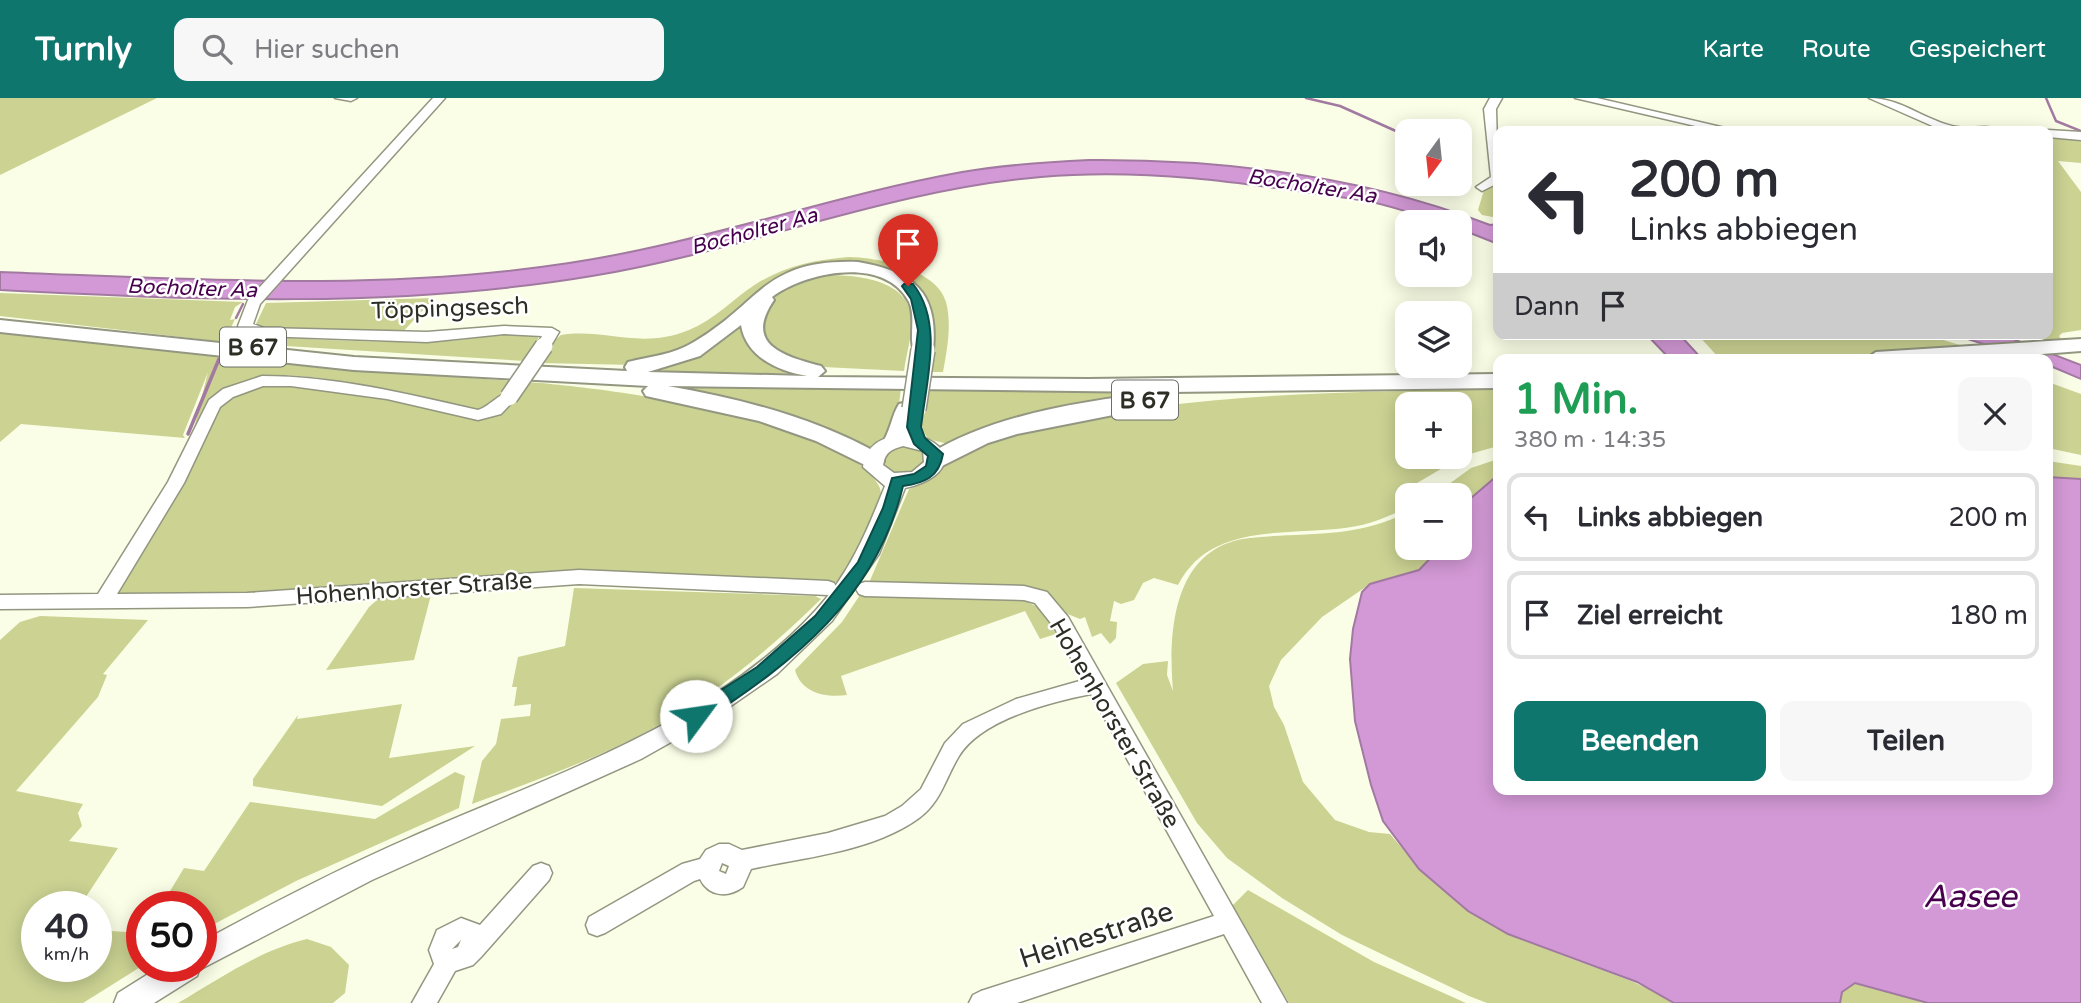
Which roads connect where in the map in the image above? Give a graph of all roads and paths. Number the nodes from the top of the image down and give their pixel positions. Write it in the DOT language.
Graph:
graph roads {
  1 [pos="341,98"];
  2 [pos="351,98"];
  3 [pos="439,98"];
  4 [pos="1496,98"];
  5 [pos="1581,98"];
  6 [pos="1875,98"];
  7 [pos="1709,126"];
  8 [pos="1943,126"];
  9 [pos="2053,134"];
  10 [pos="2081,136"];
  11 [pos="1489,183"];
  12 [pos="0,320"];
  13 [pos="0,326"];
  14 [pos="2081,345"];
  15 [pos="919,350"];
  16 [pos="2081,351"];
  17 [pos="1954,354"];
  18 [pos="2039,354"];
  19 [pos="507,366"];
  20 [pos="539,373"];
  21 [pos="1493,374"];
  22 [pos="900,377"];
  23 [pos="1493,381"];
  24 [pos="1363,384"];
  25 [pos="911,409"];
  26 [pos="895,440"];
  27 [pos="919,440"];
  28 [pos="873,461"];
  29 [pos="936,461"];
  30 [pos="897,482"];
  31 [pos="828,588"];
  32 [pos="865,589"];
  33 [pos="103,601"];
  34 [pos="0,602"];
  35 [pos="1096,685"];
  36 [pos="541,873"];
  37 [pos="1230,922"];
  38 [pos="597,925"];
  39 [pos="217,948"];
  40 [pos="161,982"];
  41 [pos="128,1003"];
  42 [pos="425,1003"];
  43 [pos="981,1003"];
  44 [pos="1275,1003"];
  1 -- 2 [label="street"];
  3 -- 33 [label="street, Töppingsesch, bridge"];
  4 -- 11 [label="street"];
  5 -- 7 [label="street"];
  6 -- 8 [label="street"];
  9 -- 10 [label="street"];
  12 -- 19 [label="highway, B 67"];
  13 -- 20 [label="highway, B 67"];
  14 -- 17 [label="highway"];
  15 -- 19 [label="highway, B 67"];
  15 -- 22 [label="highway, B 67"];
  15 -- 25 [label="highway, B 67, bridge"];
  16 -- 18 [label="highway"];
  19 -- 22 [label="highway, B 67"];
  20 -- 24 [label="highway, B 67"];
  20 -- 28 [label="highway, B 67"];
  21 -- 22 [label="highway, B 67"];
  23 -- 24 [label="highway, B 67"];
  24 -- 29 [label="highway, B 67"];
  25 -- 26 [label="highway, B 67"];
  25 -- 27 [label="highway, B 67"];
  26 -- 27 [label="main road"];
  26 -- 28 [label="main road"];
  27 -- 29 [label="main road"];
  28 -- 30 [label="main road"];
  29 -- 30 [label="main road"];
  30 -- 39 [label="main road"];
  31 -- 33 [label="street, Hohenhorster Straße"];
  32 -- 35 [label="street, Hohenhorster Straße"];
  33 -- 34 [label="street, Hohenhorster Straße"];
  35 -- 37 [label="street, Hohenhorster Straße"];
  35 -- 38 [label="street"];
  36 -- 42 [label="street"];
  37 -- 43 [label="street, Heinestraße"];
  37 -- 44 [label="street, Hohenhorster Straße"];
  40 -- 41 [label="main road"];
}
